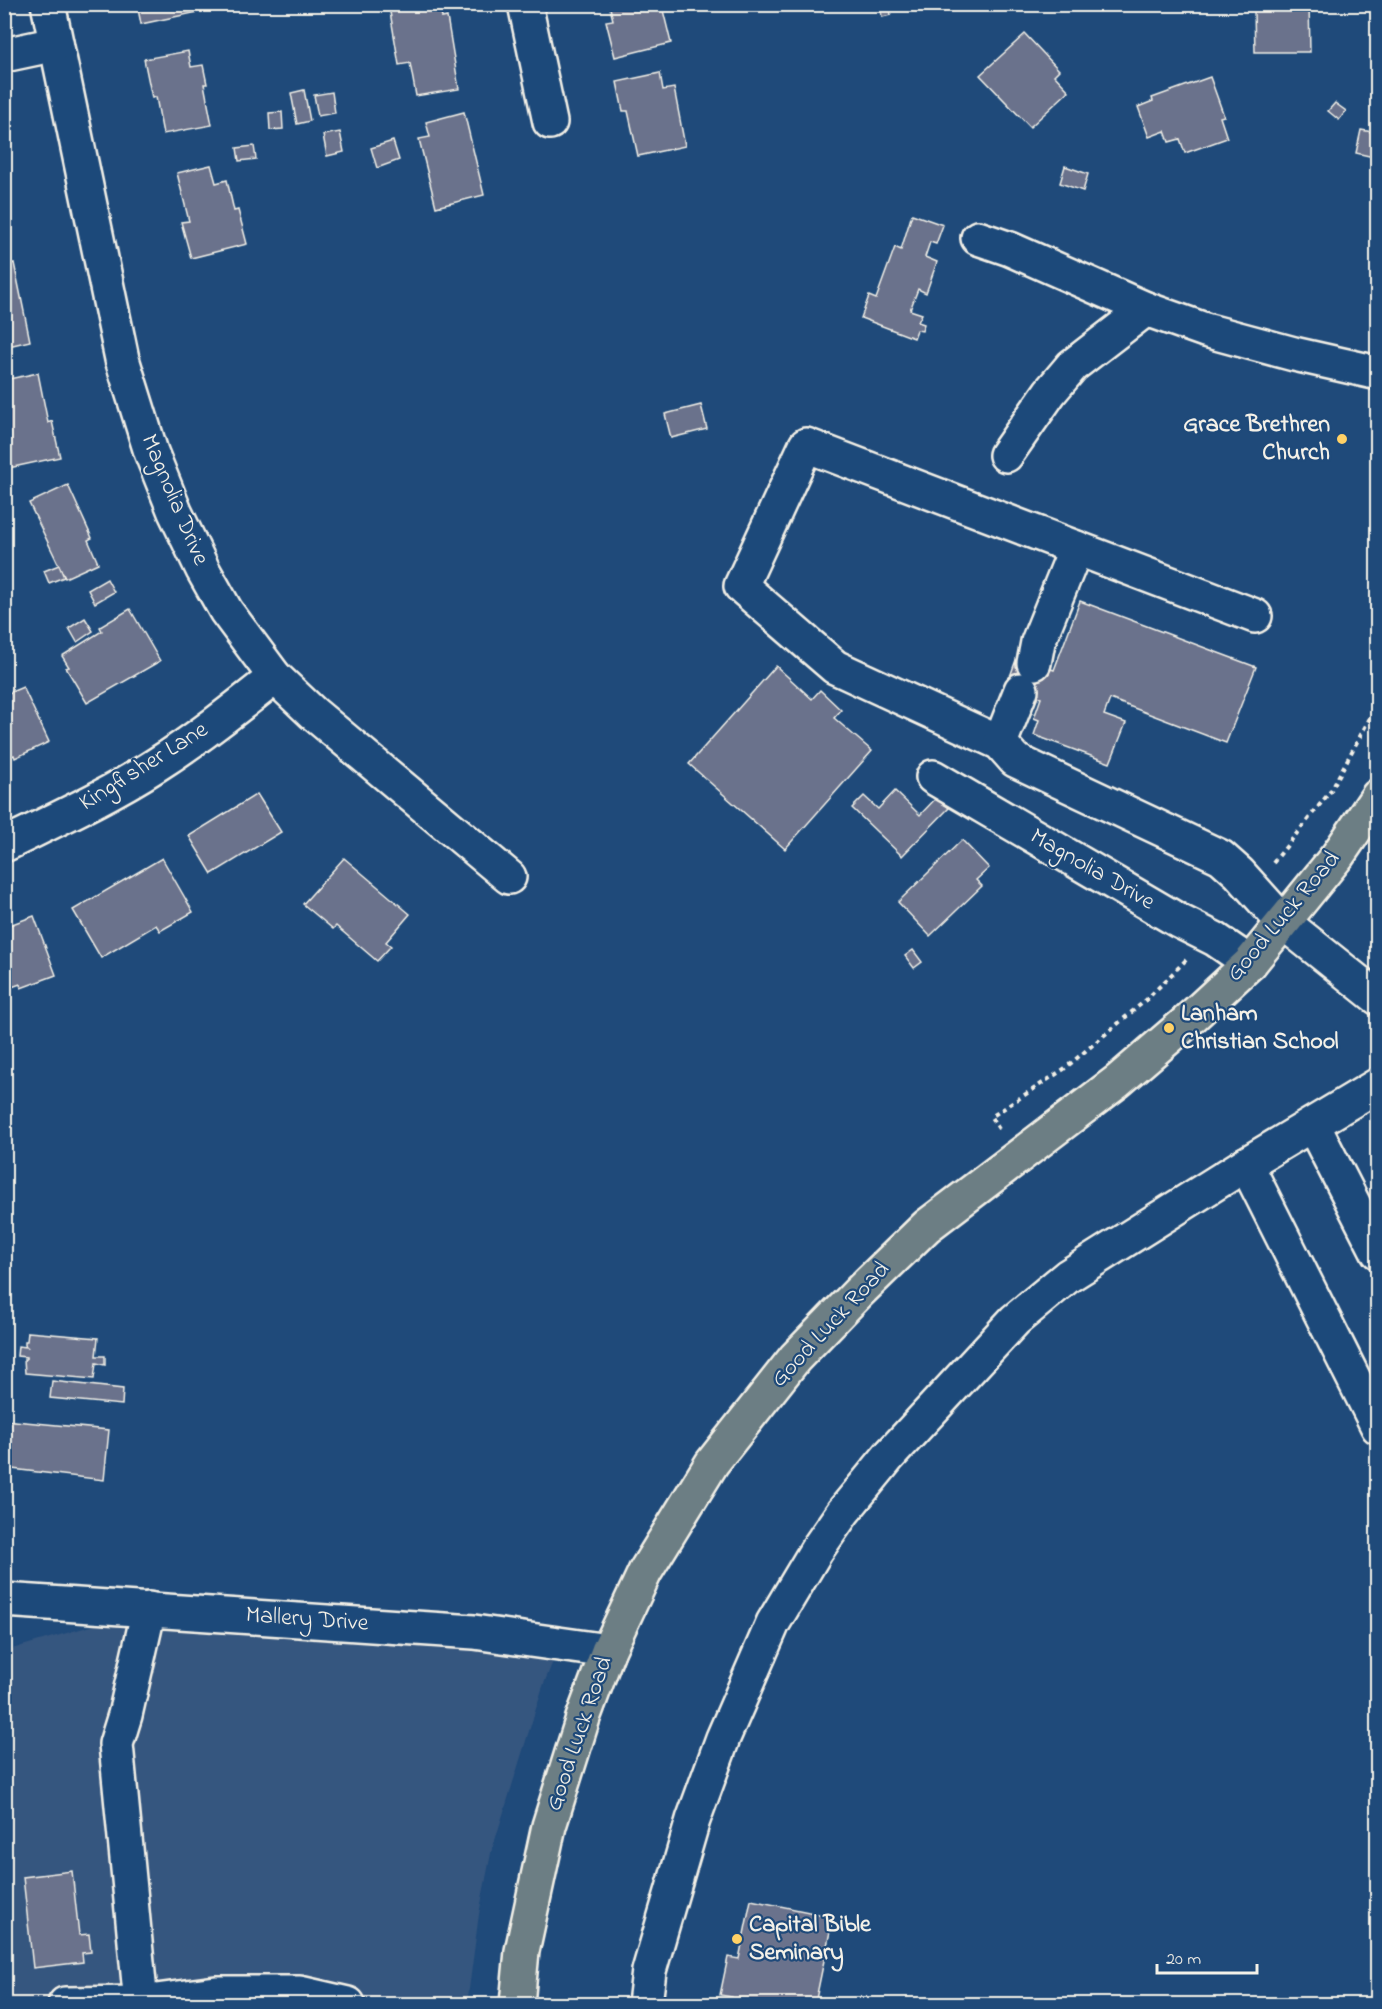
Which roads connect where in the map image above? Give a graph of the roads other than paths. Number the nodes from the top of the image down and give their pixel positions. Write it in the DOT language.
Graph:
graph roads {
  1 [pos="48,4"];
  2 [pos="525,4"];
  3 [pos="56,44"];
  4 [pos="4,55"];
  5 [pos="550,122"];
  6 [pos="978,238"];
  7 [pos="1146,309"];
  8 [pos="1377,373"];
  9 [pos="1006,455"];
  10 [pos="1076,548"];
  11 [pos="1255,616"];
  12 [pos="275,677"];
  13 [pos="1000,743"];
  14 [pos="933,777"];
  15 [pos="1377,796"];
  16 [pos="4,845"];
  17 [pos="509,877"];
  18 [pos="1283,922"];
  19 [pos="1250,963"];
  20 [pos="1377,998"];
  21 [pos="1377,1085"];
  22 [pos="1313,1125"];
  23 [pos="1246,1164"];
  24 [pos="1377,1252"];
  25 [pos="1377,1427"];
  26 [pos="4,1600"];
  27 [pos="149,1610"];
  28 [pos="608,1651"];
  29 [pos="65,2004"];
  30 [pos="141,2004"];
  31 [pos="348,2004"];
  32 [pos="517,2004"];
  33 [pos="645,2004"];
  1 -- 3 [label="street, Magnolia Drive"];
  2 -- 5 [label="street"];
  3 -- 4 [label="street"];
  3 -- 12 [label="street, Magnolia Drive"];
  6 -- 7 [label="street"];
  7 -- 8 [label="street"];
  7 -- 9 [label="street"];
  10 -- 11 [label="street"];
  10 -- 13 [label="street"];
  10 -- 13 [label="street"];
  12 -- 16 [label="street, Kingfisher Lane"];
  12 -- 17 [label="street, Magnolia Drive"];
  13 -- 18 [label="street"];
  14 -- 19 [label="street, Magnolia Drive"];
  15 -- 18 [label="main road, Good Luck Road"];
  18 -- 19 [label="main road, Good Luck Road"];
  18 -- 20 [label="street"];
  19 -- 28 [label="main road, Good Luck Road"];
  21 -- 22 [label="street"];
  22 -- 23 [label="street"];
  22 -- 24 [label="street"];
  23 -- 25 [label="street"];
  23 -- 33 [label="street"];
  26 -- 27 [label="street, Mallery Drive"];
  27 -- 28 [label="street, Mallery Drive"];
  27 -- 30 [label="street"];
  28 -- 32 [label="main road, Good Luck Road"];
  29 -- 30 [label="street"];
  30 -- 31 [label="street"];
}
